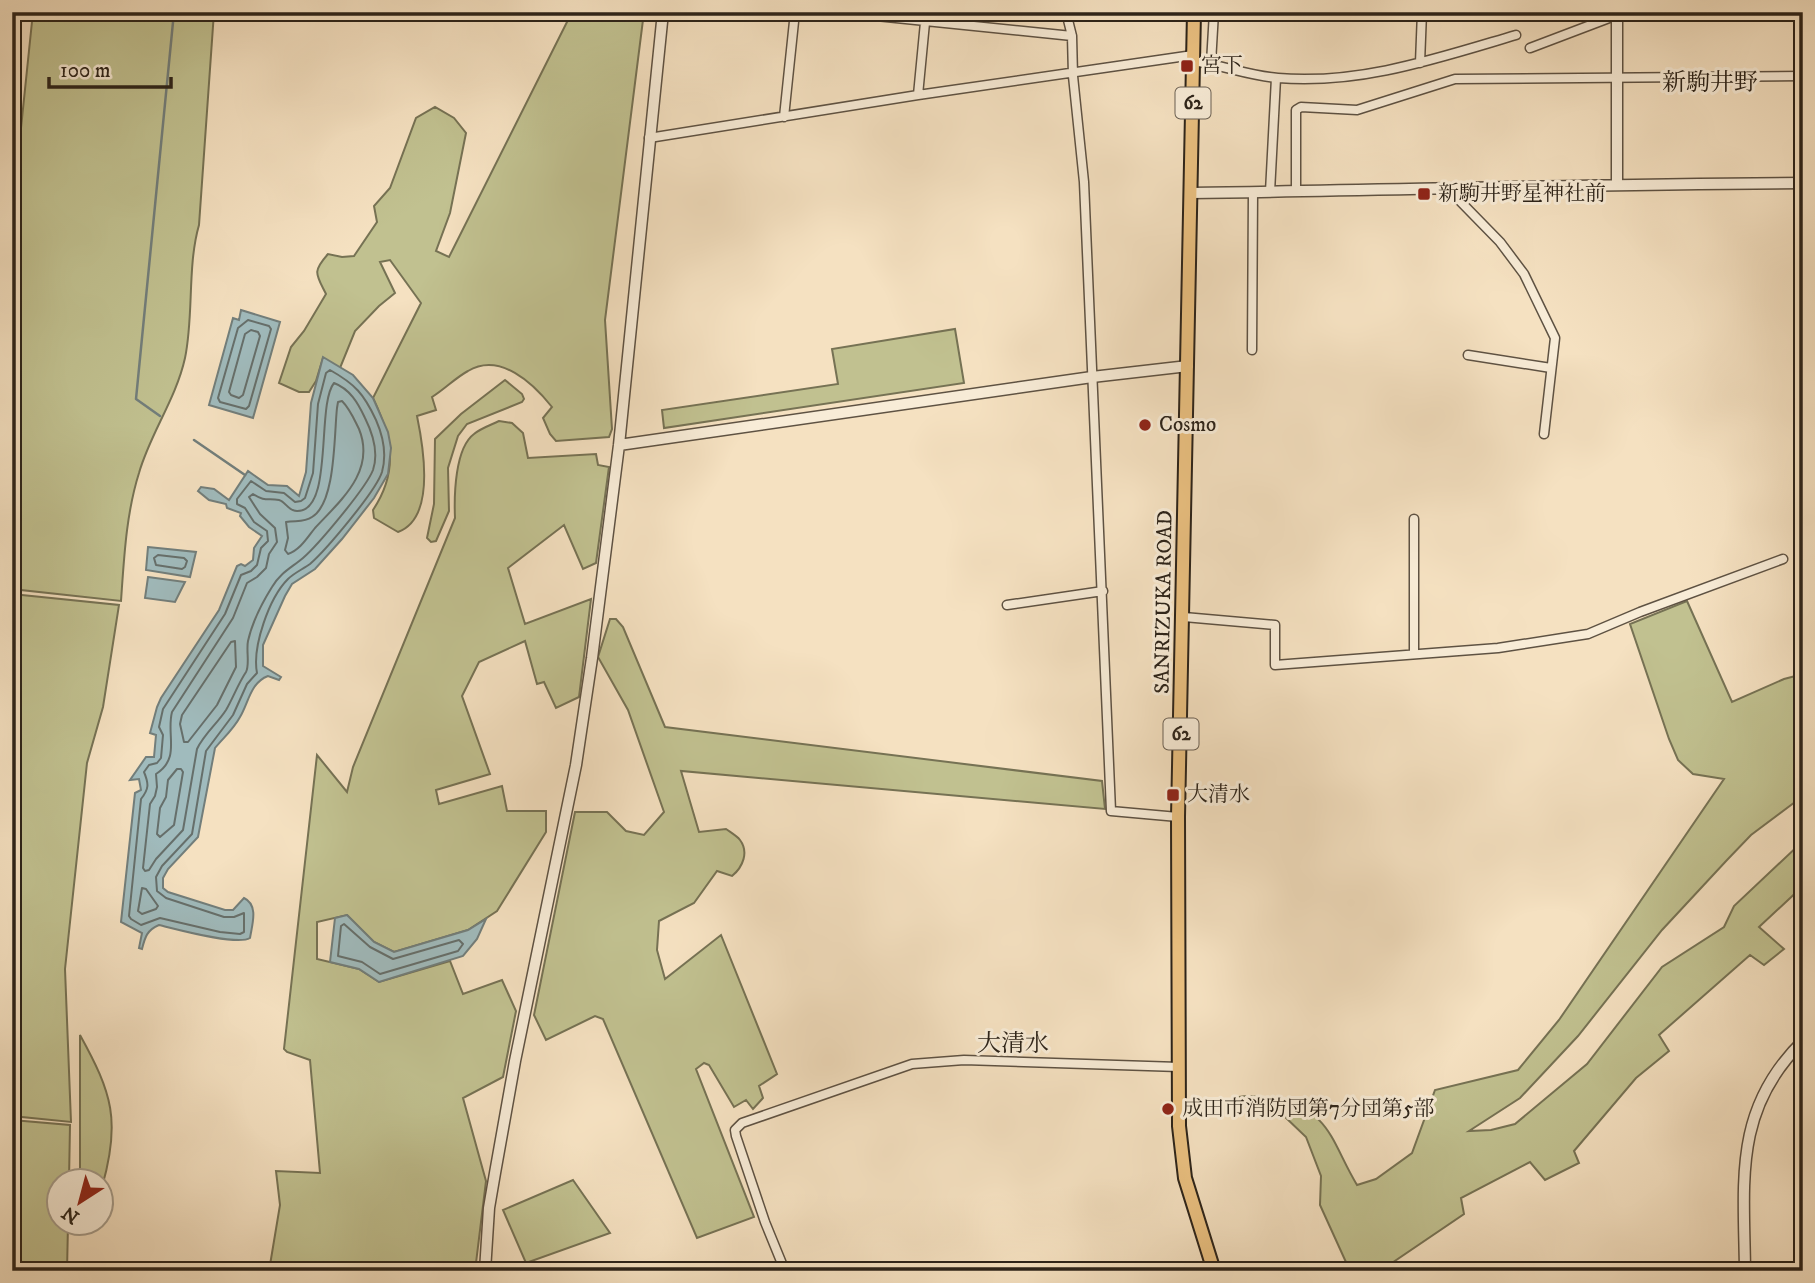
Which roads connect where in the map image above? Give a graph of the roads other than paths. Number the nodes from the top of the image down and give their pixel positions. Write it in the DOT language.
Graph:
graph roads {
  1 [pos="663,12"];
  2 [pos="794,12"];
  3 [pos="837,12"];
  4 [pos="1066,12"];
  5 [pos="1194,12"];
  6 [pos="1214,12"];
  7 [pos="1422,12"];
  8 [pos="1619,13"];
  9 [pos="926,17"];
  10 [pos="1516,35"];
  11 [pos="1072,36"];
  12 [pos="1530,48"];
  13 [pos="1193,58"];
  14 [pos="1211,63"];
  15 [pos="1420,63"];
  16 [pos="1075,72"];
  17 [pos="1803,76"];
  18 [pos="1276,78"];
  19 [pos="1616,78"];
  20 [pos="918,95"];
  21 [pos="785,117"];
  22 [pos="649,138"];
  23 [pos="1803,183"];
  24 [pos="1618,184"];
  25 [pos="1454,189"];
  26 [pos="1296,191"];
  27 [pos="1253,192"];
  28 [pos="1270,192"];
  29 [pos="1191,193"];
  30 [pos="1252,350"];
  31 [pos="1468,355"];
  32 [pos="1188,366"];
  33 [pos="1550,368"];
  34 [pos="1092,377"];
  35 [pos="1544,434"];
  36 [pos="619,445"];
  37 [pos="1414,519"];
  38 [pos="1783,559"];
  39 [pos="1102,591"];
  40 [pos="1007,605"];
  41 [pos="1184,617"];
  42 [pos="1414,654"];
  43 [pos="1178,817"];
  44 [pos="1803,1041"];
  45 [pos="1179,1067"];
  46 [pos="485,1271"];
  47 [pos="785,1271"];
  48 [pos="1214,1271"];
  49 [pos="1745,1271"];
  1 -- 22 [label="street"];
  2 -- 21 [label="street"];
  3 -- 9 [label="street"];
  4 -- 11 [label="street"];
  5 -- 13 [label="main road, SANRIZUKA ROAD / 62"];
  6 -- 14 [label="street"];
  7 -- 15 [label="street"];
  8 -- 12 [label="street"];
  8 -- 19 [label="street"];
  9 -- 11 [label="street"];
  9 -- 20 [label="street"];
  10 -- 15 [label="street"];
  11 -- 16 [label="street"];
  13 -- 14 [label="street"];
  13 -- 16 [label="street"];
  13 -- 29 [label="main road, SANRIZUKA ROAD / 62"];
  14 -- 18 [label="street"];
  15 -- 18 [label="street"];
  16 -- 20 [label="street"];
  16 -- 34 [label="street"];
  17 -- 19 [label="street"];
  18 -- 28 [label="street"];
  19 -- 24 [label="street"];
  19 -- 26 [label="street"];
  20 -- 21 [label="street"];
  21 -- 22 [label="street"];
  22 -- 36 [label="street"];
  23 -- 24 [label="street"];
  24 -- 25 [label="street"];
  25 -- 26 [label="street"];
  25 -- 33 [label="street"];
  26 -- 28 [label="street"];
  27 -- 28 [label="street"];
  27 -- 29 [label="street"];
  27 -- 30 [label="street"];
  29 -- 32 [label="main road, SANRIZUKA ROAD / 62"];
  31 -- 33 [label="street"];
  32 -- 34 [label="street"];
  32 -- 41 [label="main road, SANRIZUKA ROAD / 62"];
  33 -- 35 [label="street"];
  34 -- 36 [label="street"];
  34 -- 39 [label="street"];
  36 -- 46 [label="street"];
  37 -- 42 [label="street"];
  38 -- 42 [label="street"];
  39 -- 40 [label="street"];
  39 -- 43 [label="street"];
  41 -- 42 [label="street"];
  41 -- 43 [label="main road, SANRIZUKA ROAD / 62"];
  43 -- 45 [label="main road, SANRIZUKA ROAD / 62"];
  44 -- 49 [label="street"];
  45 -- 47 [label="street"];
  45 -- 48 [label="main road, SANRIZUKA ROAD / 62"];
}
